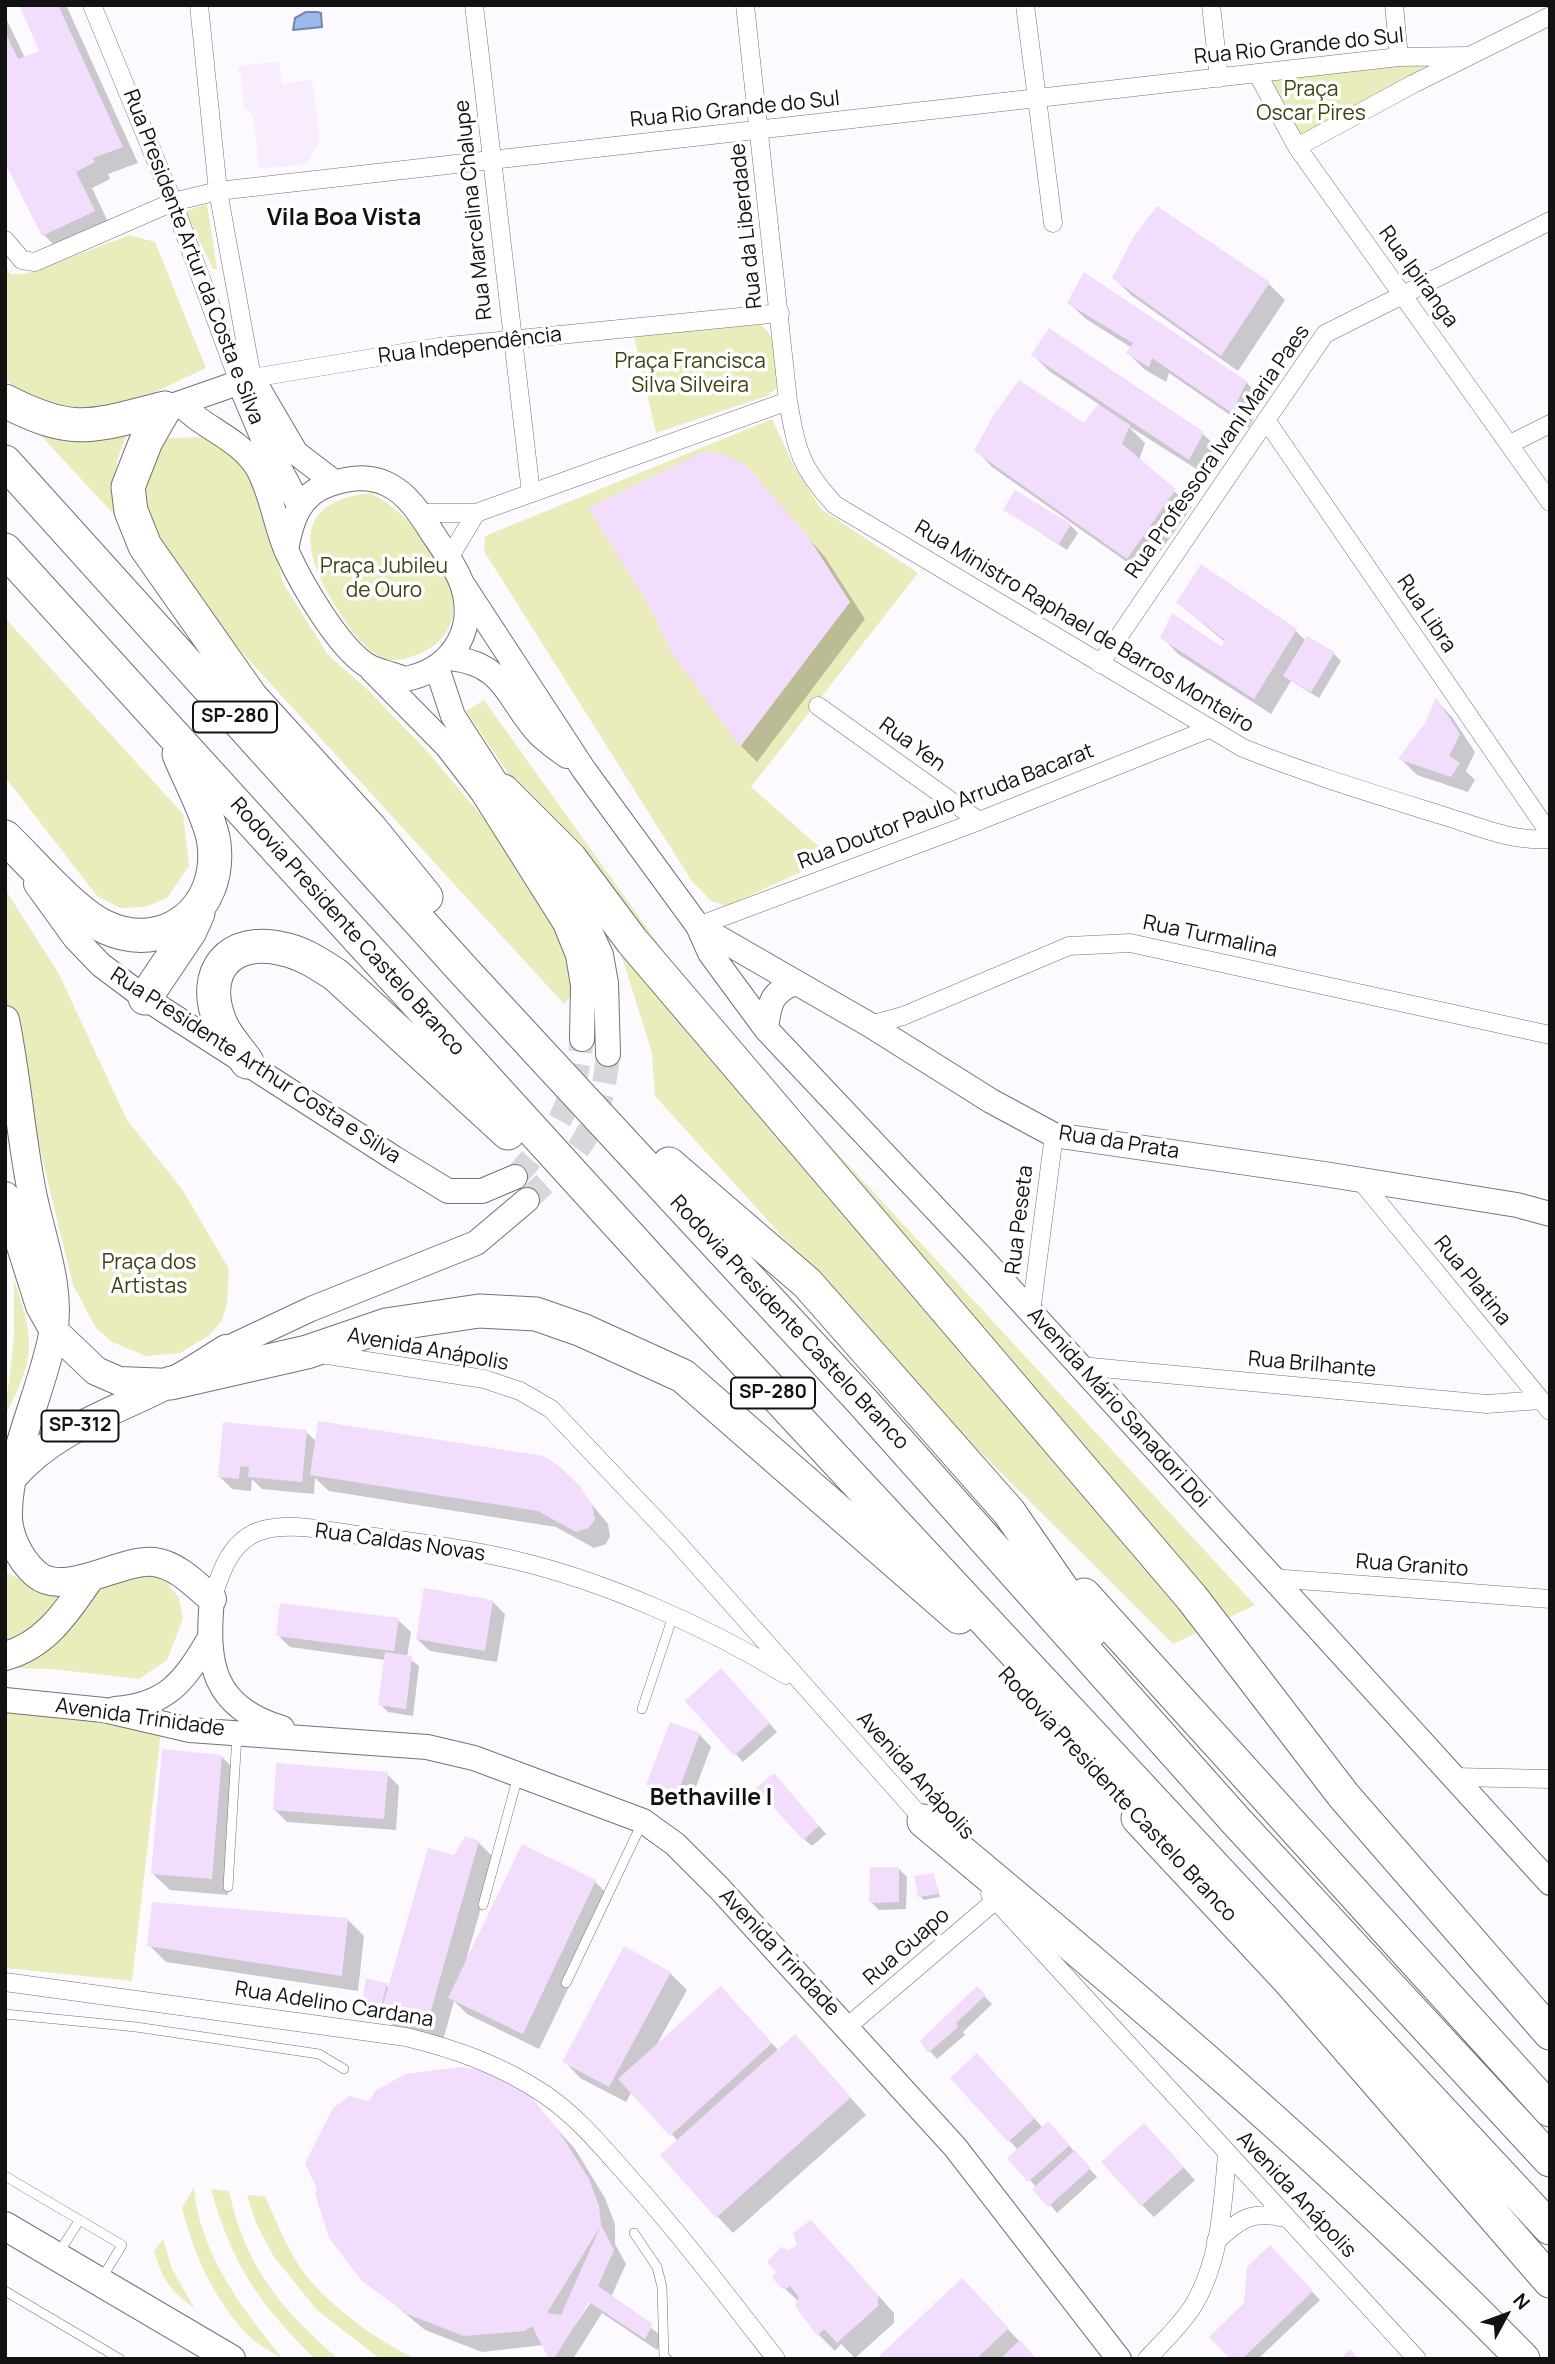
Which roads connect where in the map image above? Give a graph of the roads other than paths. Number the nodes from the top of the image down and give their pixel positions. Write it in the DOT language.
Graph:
graph roads {
  1 [pos="92,5"];
  2 [pos="199,5"];
  3 [pos="474,5"];
  4 [pos="745,5"];
  5 [pos="1025,5"];
  6 [pos="1211,5"];
  7 [pos="1394,5"];
  8 [pos="1550,16"];
  9 [pos="1399,57"];
  10 [pos="1466,57"];
  11 [pos="1257,73"];
  12 [pos="1219,78"];
  13 [pos="1036,97"];
  14 [pos="759,130"];
  15 [pos="1297,147"];
  16 [pos="491,160"];
  17 [pos="218,191"];
  18 [pos="173,202"];
  19 [pos="1550,221"];
  20 [pos="1053,223"];
  21 [pos="5,240"];
  22 [pos="1402,293"];
  23 [pos="780,313"];
  24 [pos="511,340"];
  25 [pos="245,379"];
  26 [pos="5,401"];
  27 [pos="788,401"];
  28 [pos="173,406"];
  29 [pos="1266,420"];
  30 [pos="1550,424"];
  31 [pos="1510,444"];
  32 [pos="5,462"];
  33 [pos="334,482"];
  34 [pos="531,494"];
  35 [pos="1550,502"];
  36 [pos="299,505"];
  37 [pos="420,513"];
  38 [pos="476,513"];
  39 [pos="5,550"];
  40 [pos="286,550"];
  41 [pos="449,558"];
  42 [pos="463,585"];
  43 [pos="444,663"];
  44 [pos="1100,664"];
  45 [pos="369,667"];
  46 [pos="818,706"];
  47 [pos="1209,729"];
  48 [pos="170,732"];
  49 [pos="584,770"];
  50 [pos="503,791"];
  51 [pos="979,821"];
  52 [pos="1550,837"];
  53 [pos="5,839"];
  54 [pos="202,905"];
  55 [pos="698,926"];
  56 [pos="466,972"];
  57 [pos="795,983"];
  58 [pos="145,998"];
  59 [pos="5,1020"];
  60 [pos="870,1025"];
  61 [pos="766,1028"];
  62 [pos="1550,1035"];
  63 [pos="582,1039"];
  64 [pos="608,1054"];
  65 [pos="544,1056"];
  66 [pos="247,1062"];
  67 [pos="1054,1135"];
  68 [pos="515,1177"];
  69 [pos="1360,1180"];
  70 [pos="5,1196"];
  71 [pos="527,1200"];
  72 [pos="1550,1214"];
  73 [pos="690,1303"];
  74 [pos="1031,1312"];
  75 [pos="54,1331"];
  76 [pos="226,1349"];
  77 [pos="307,1352"];
  78 [pos="1080,1366"];
  79 [pos="171,1383"];
  80 [pos="1545,1405"];
  81 [pos="10,1483"];
  82 [pos="1009,1513"];
  83 [pos="90,1578"];
  84 [pos="1272,1578"];
  85 [pos="933,1597"];
  86 [pos="212,1598"];
  87 [pos="1550,1599"];
  88 [pos="673,1616"];
  89 [pos="208,1642"];
  90 [pos="5,1656"];
  91 [pos="802,1686"];
  92 [pos="1057,1697"];
  93 [pos="5,1700"];
  94 [pos="642,1709"];
  95 [pos="103,1710"];
  96 [pos="237,1732"];
  97 [pos="316,1738"];
  98 [pos="1171,1749"];
  99 [pos="518,1774"];
  100 [pos="1454,1777"];
  101 [pos="1550,1779"];
  102 [pos="643,1821"];
  103 [pos="924,1821"];
  104 [pos="1550,1882"];
  105 [pos="228,1887"];
  106 [pos="996,1900"];
  107 [pos="483,1905"];
  108 [pos="5,1982"];
  109 [pos="566,1983"];
  110 [pos="5,2014"];
  111 [pos="848,2027"];
  112 [pos="1550,2033"];
  113 [pos="344,2069"];
  114 [pos="1550,2110"];
  115 [pos="1227,2154"];
  116 [pos="1550,2160"];
  117 [pos="5,2176"];
  118 [pos="1285,2218"];
  119 [pos="79,2221"];
  120 [pos="5,2226"];
  121 [pos="1550,2228"];
  122 [pos="634,2233"];
  123 [pos="1216,2241"];
  124 [pos="57,2256"];
  125 [pos="100,2281"];
  126 [pos="1550,2281"];
  127 [pos="5,2291"];
  128 [pos="120,2359"];
  129 [pos="231,2359"];
  130 [pos="667,2359"];
  131 [pos="776,2359"];
  132 [pos="1119,2359"];
  133 [pos="1147,2359"];
  134 [pos="1417,2359"];
  135 [pos="1523,2359"];
  1 -- 18 [label="street, Rua Presidente Artur da Costa e Silva"];
  2 -- 17 [label="street"];
  3 -- 16 [label="street, Rua Marcelina Chalupe"];
  4 -- 14 [label="street, Rua da Liberdade"];
  5 -- 13 [label="street"];
  6 -- 12 [label="street"];
  7 -- 9 [label="street"];
  8 -- 10 [label="street"];
  9 -- 10 [label="street, Rua Rio Grande do Sul"];
  9 -- 11 [label="street, Rua Rio Grande do Sul"];
  10 -- 15 [label="street"];
  11 -- 12 [label="street, Rua Rio Grande do Sul"];
  11 -- 15 [label="street, Rua Ipiranga"];
  12 -- 13 [label="street, Rua Rio Grande do Sul"];
  13 -- 14 [label="street, Rua Rio Grande do Sul"];
  13 -- 20 [label="street"];
  14 -- 16 [label="street, Rua Rio Grande do Sul"];
  14 -- 23 [label="street, Rua da Liberdade"];
  15 -- 22 [label="street, Rua Ipiranga"];
  16 -- 17 [label="street, Rua Rio Grande do Sul"];
  16 -- 24 [label="street, Rua Marcelina Chalupe"];
  17 -- 18 [label="street, Rua Rio Grande do Sul"];
  17 -- 25 [label="street"];
  18 -- 21 [label="street, Rua Rio Grande do Sul"];
  18 -- 25 [label="street, Rua Presidente Artur da Costa e Silva"];
  19 -- 22 [label="street, Rua Professora Ivani Maria Paes"];
  22 -- 29 [label="street, Rua Professora Ivani Maria Paes"];
  22 -- 31 [label="street, Rua Ipiranga"];
  23 -- 24 [label="street, Rua Independência"];
  23 -- 27 [label="street, Rua da Liberdade"];
  24 -- 25 [label="street, Rua Independência"];
  24 -- 34 [label="street, Rua Marcelina Chalupe"];
  25 -- 28 [label="main road, Rua Independência"];
  25 -- 33 [label="main road, Rua Presidente Artur da Costa e Silva"];
  25 -- 36 [label="main road, Rua Presidente Artur da Costa e Silva"];
  26 -- 28 [label="highway"];
  27 -- 34 [label="street"];
  27 -- 44 [label="street, Rua Ministro Raphael de Barros Monteiro"];
  28 -- 40 [label="main road"];
  28 -- 56 [label="highway"];
  29 -- 44 [label="street, Rua Professora Ivani Maria Paes"];
  29 -- 52 [label="street, Rua Libra"];
  30 -- 31 [label="street"];
  31 -- 35 [label="street, Rua Ipiranga"];
  32 -- 56 [label="highway, Rodovia Presidente Castelo Branco / SP-280"];
  33 -- 36 [label="main road"];
  33 -- 37 [label="main road"];
  34 -- 38 [label="street"];
  36 -- 40 [label="main road"];
  37 -- 38 [label="street"];
  37 -- 41 [label="main road"];
  38 -- 41 [label="street"];
  39 -- 48 [label="highway, Rodovia Presidente Castelo Branco / SP-280"];
  40 -- 45 [label="main road"];
  41 -- 42 [label="main road"];
  42 -- 43 [label="main road"];
  42 -- 49 [label="main road"];
  43 -- 45 [label="main road"];
  43 -- 49 [label="main road"];
  43 -- 50 [label="main road"];
  44 -- 47 [label="street, Rua Ministro Raphael de Barros Monteiro"];
  45 -- 63 [label="main road"];
  46 -- 51 [label="street, Rua Yen"];
  47 -- 51 [label="street, Rua Doutor Paulo Arruda Bacarat"];
  47 -- 52 [label="street, Rua Ministro Raphael de Barros Monteiro"];
  48 -- 54 [label="highway"];
  48 -- 73 [label="highway, Rodovia Presidente Castelo Branco / SP-280"];
  49 -- 55 [label="main road"];
  50 -- 64 [label="main road"];
  50 -- 112 [label="highway"];
  51 -- 55 [label="street, Rua Doutor Paulo Arruda Bacarat"];
  53 -- 54 [label="highway"];
  53 -- 58 [label="main road, Rua Presidente Arthur Costa e Silva"];
  54 -- 58 [label="highway"];
  55 -- 57 [label="main road, Rua da Prata"];
  55 -- 61 [label="main road, Avenida Mário Sanadori Doi"];
  56 -- 65 [label="highway, Rodovia Presidente Castelo Branco / SP-280"];
  57 -- 60 [label="main road, Rua da Prata"];
  57 -- 61 [label="main road"];
  58 -- 66 [label="main road, Rua Presidente Arthur Costa e Silva"];
  59 -- 75 [label="main road"];
  60 -- 62 [label="street, Rua Turmalina"];
  60 -- 67 [label="main road, Rua da Prata"];
  61 -- 74 [label="main road, Avenida Mário Sanadori Doi"];
  65 -- 82 [label="highway, Rodovia Presidente Castelo Branco"];
  65 -- 98 [label="highway, Rodovia Presidente Castelo Branco / SP-280"];
  66 -- 68 [label="main road, Rua Presidente Arthur Costa e Silva"];
  66 -- 73 [label="highway"];
  67 -- 69 [label="main road, Rua da Prata"];
  67 -- 74 [label="street, Rua Peseta"];
  69 -- 72 [label="main road, Rua da Prata"];
  69 -- 80 [label="street, Rua Platina"];
  70 -- 75 [label="main road"];
  71 -- 76 [label="main road"];
  73 -- 85 [label="highway, Rodovia Presidente Castelo Branco"];
  73 -- 92 [label="highway, Rodovia Presidente Castelo Branco / SP-280"];
  74 -- 78 [label="main road, Avenida Mário Sanadori Doi"];
  75 -- 79 [label="main road"];
  75 -- 81 [label="main road, SP-312"];
  76 -- 79 [label="main road, SP-312"];
  77 -- 79 [label="highway"];
  77 -- 85 [label="highway"];
  77 -- 91 [label="street, Avenida Anápolis"];
  78 -- 80 [label="street, Rua Brilhante"];
  78 -- 84 [label="main road, Avenida Mário Sanadori Doi"];
  79 -- 81 [label="main road, SP-312"];
  81 -- 83 [label="main road"];
  82 -- 98 [label="highway, Rodovia Presidente Castelo Branco"];
  82 -- 114 [label="highway, Rodovia Presidente Castelo Branco"];
  83 -- 86 [label="main road"];
  83 -- 90 [label="main road"];
  84 -- 87 [label="street, Rua Granito"];
  84 -- 100 [label="main road, Avenida Mário Sanadori Doi"];
  85 -- 92 [label="highway"];
  85 -- 126 [label="highway, Rodovia Presidente Castelo Branco"];
  86 -- 88 [label="street, Rua Caldas Novas"];
  86 -- 89 [label="main road, Rua Caldas Novas"];
  88 -- 91 [label="street, Rua Caldas Novas"];
  88 -- 94 [label="lane"];
  89 -- 95 [label="main road"];
  89 -- 97 [label="main road, Rua Caldas Novas"];
  91 -- 103 [label="street, Avenida Anápolis"];
  92 -- 121 [label="highway, Rodovia Presidente Castelo Branco / SP-280"];
  93 -- 95 [label="main road, Avenida Trinidade"];
  95 -- 96 [label="main road, Avenida Trinidade"];
  96 -- 97 [label="main road, Avenida Trinidade"];
  96 -- 105 [label="lane"];
  97 -- 99 [label="main road, Avenida Trindade"];
  98 -- 116 [label="highway, Rodovia Presidente Castelo Branco / SP-280"];
  99 -- 102 [label="main road, Avenida Trindade"];
  99 -- 107 [label="lane"];
  100 -- 101 [label="street"];
  100 -- 104 [label="main road, Avenida Mário Sanadori Doi"];
  102 -- 109 [label="lane"];
  102 -- 111 [label="main road, Avenida Trindade"];
  103 -- 106 [label="street, Avenida Anápolis"];
  103 -- 135 [label="highway"];
  106 -- 111 [label="street, Rua Guapo"];
  106 -- 115 [label="street, Avenida Anápolis"];
  108 -- 131 [label="street, Rua Adelino Cardana"];
  110 -- 113 [label="lane"];
  111 -- 132 [label="main road, Avenida Trindade"];
  115 -- 118 [label="street, Avenida Anápolis"];
  115 -- 123 [label="street"];
  117 -- 119 [label="lane"];
  118 -- 123 [label="street"];
  118 -- 134 [label="street, Avenida Anápolis"];
  119 -- 124 [label="lane"];
  119 -- 125 [label="lane"];
  120 -- 124 [label="main road"];
  122 -- 130 [label="lane"];
  123 -- 133 [label="street"];
  124 -- 125 [label="main road"];
  125 -- 129 [label="main road"];
  127 -- 128 [label="lane"];
}
